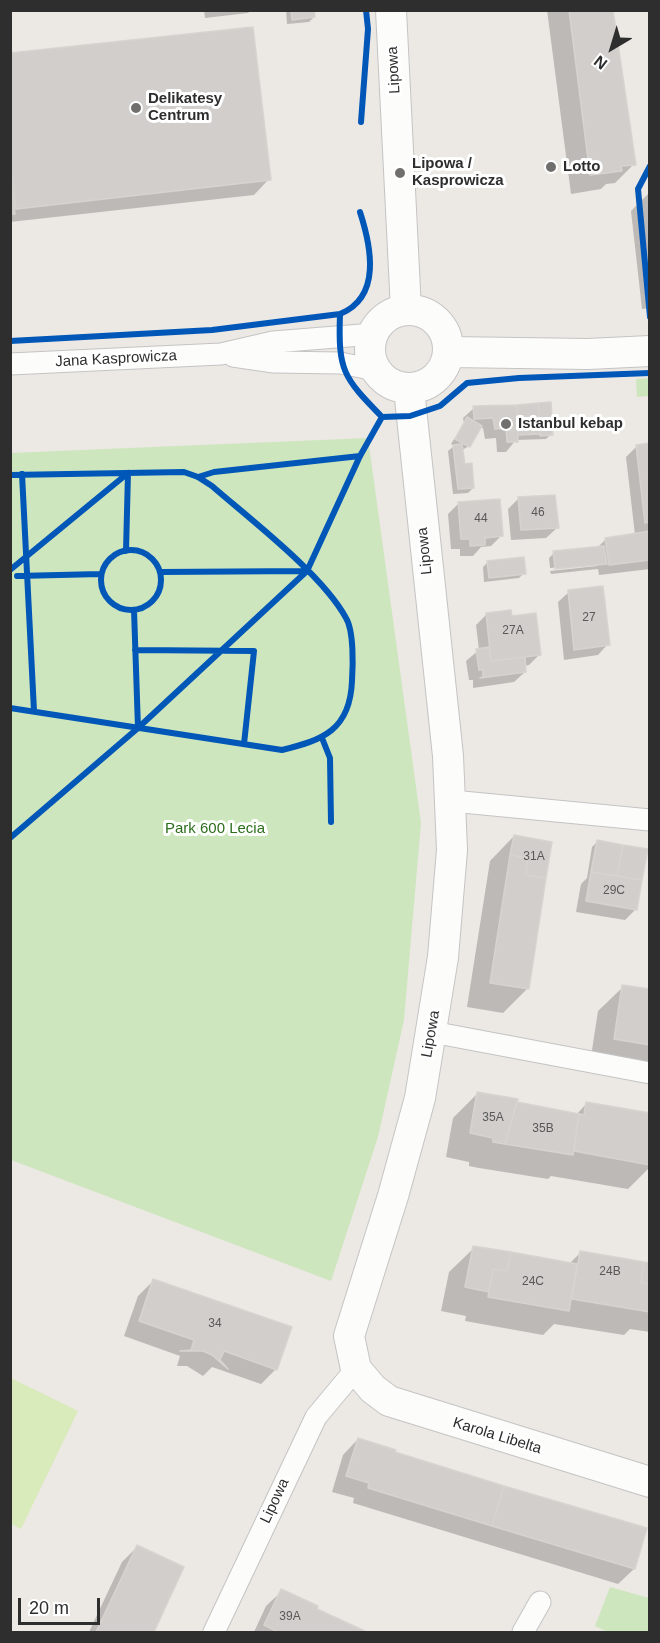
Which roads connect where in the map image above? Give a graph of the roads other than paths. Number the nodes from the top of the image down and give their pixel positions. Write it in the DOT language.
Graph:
graph roads {
  1 [pos="391,10"];
  2 [pos="406,310"];
  3 [pos="374,334"];
  4 [pos="650,351"];
  5 [pos="449,352"];
  6 [pos="221,354"];
  7 [pos="10,364"];
  8 [pos="376,370"];
  9 [pos="409,388"];
  10 [pos="452,801"];
  11 [pos="650,820"];
  12 [pos="432,1032"];
  13 [pos="650,1073"];
  14 [pos="356,1369"];
  15 [pos="650,1482"];
  16 [pos="540,1602"];
  17 [pos="214,1632"];
  18 [pos="524,1632"];
  1 -- 2 [label="street, Lipowa"];
  2 -- 3 [label="street"];
  2 -- 5 [label="street"];
  3 -- 6 [label="street, Jana Kasprowicza"];
  3 -- 8 [label="street"];
  4 -- 5 [label="street"];
  5 -- 9 [label="street"];
  6 -- 7 [label="street, Jana Kasprowicza"];
  6 -- 8 [label="street, Jana Kasprowicza"];
  8 -- 9 [label="street"];
  9 -- 10 [label="street, Lipowa"];
  10 -- 11 [label="street"];
  10 -- 12 [label="street, Lipowa"];
  12 -- 13 [label="street"];
  12 -- 14 [label="street, Lipowa"];
  14 -- 15 [label="street, Karola Libelta"];
  14 -- 17 [label="street, Lipowa"];
  16 -- 18 [label="street"];
}
